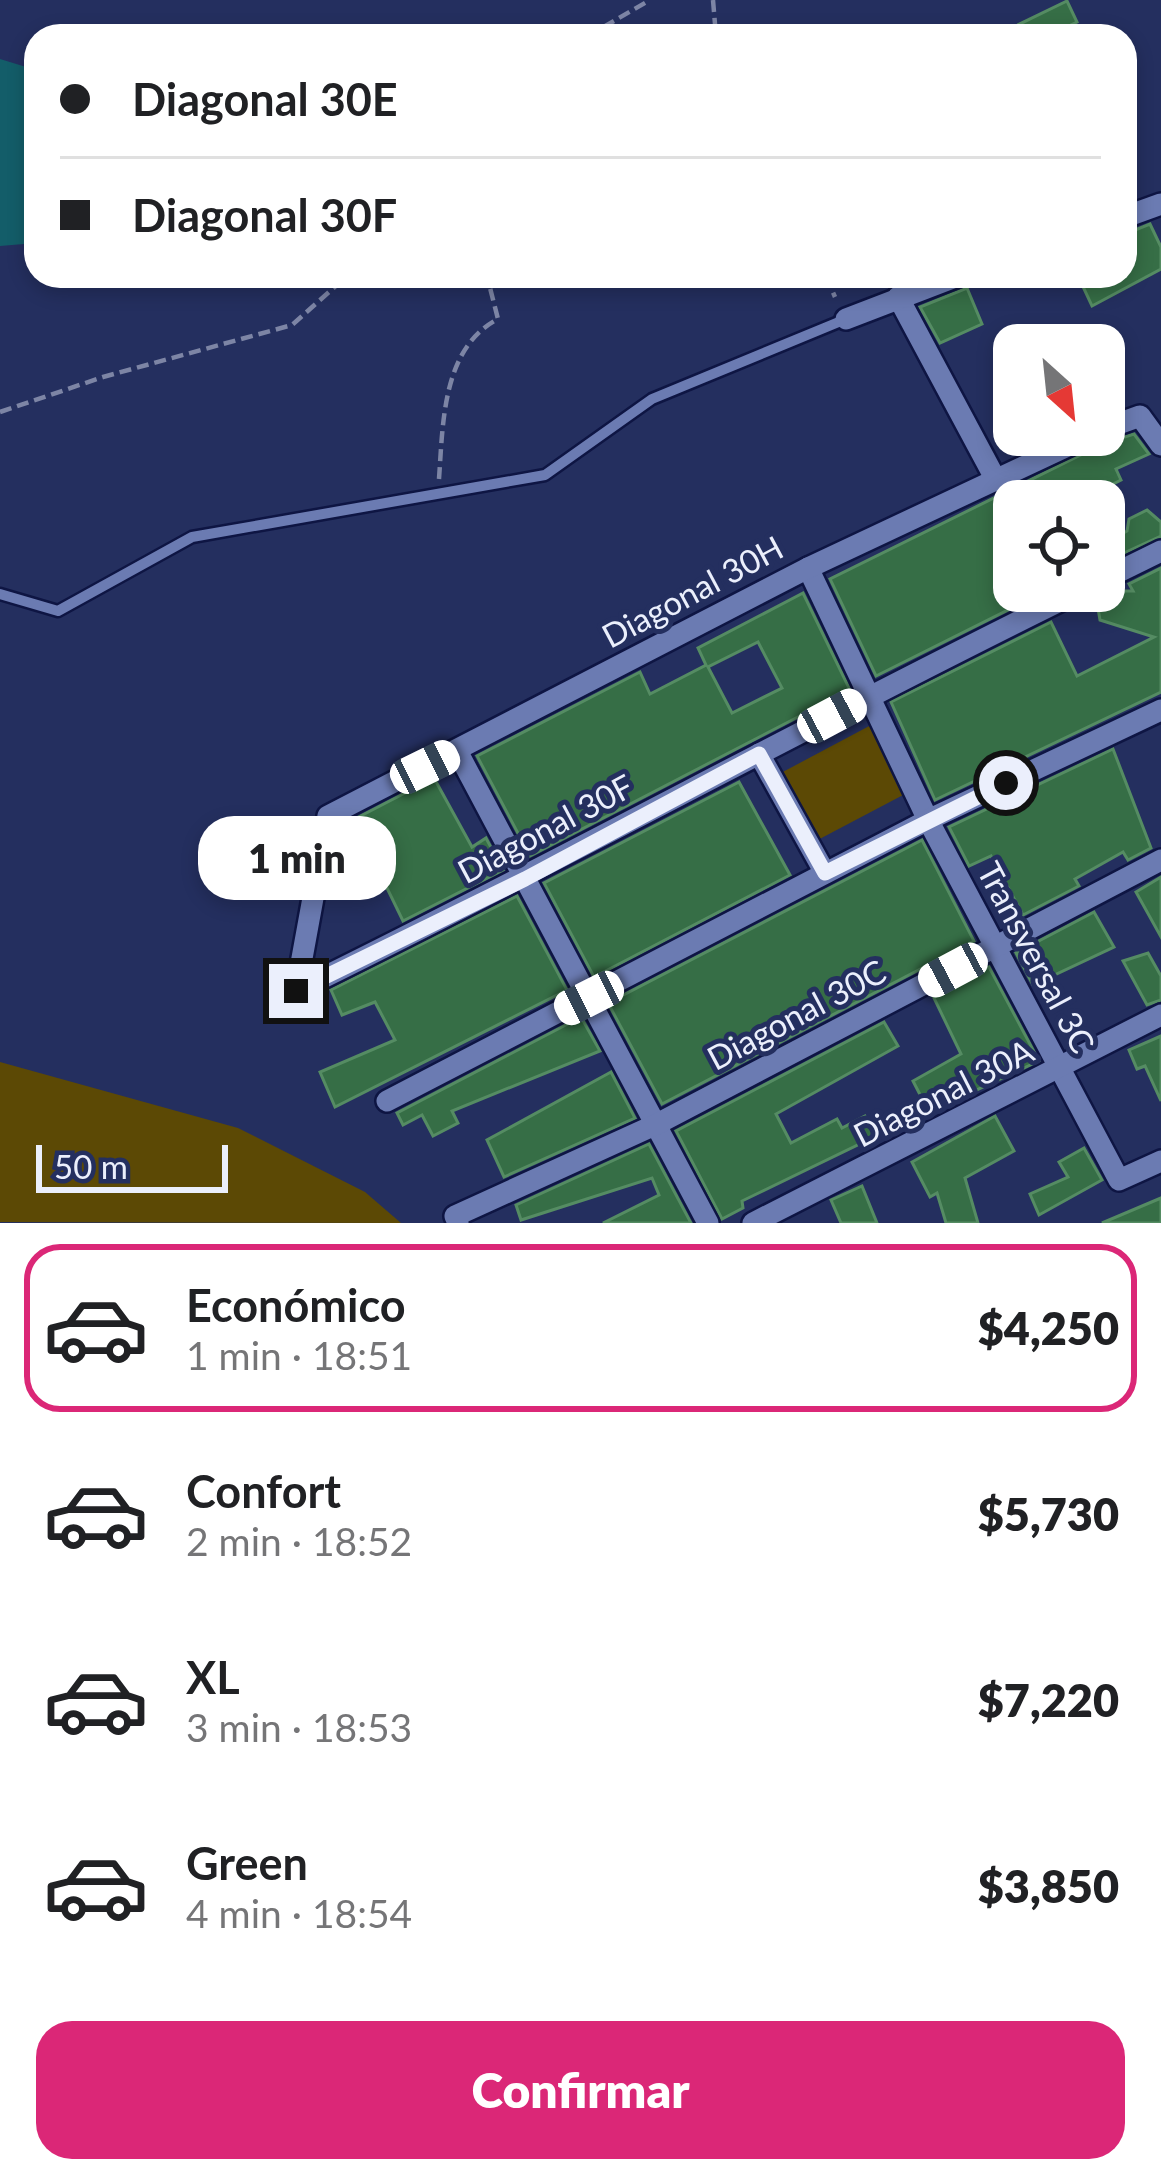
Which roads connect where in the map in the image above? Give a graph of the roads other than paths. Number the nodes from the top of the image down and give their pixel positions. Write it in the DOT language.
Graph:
graph roads {
  1 [pos="924,288"];
  2 [pos="898,297"];
  3 [pos="846,319"];
  4 [pos="1125,421"];
  5 [pos="1161,445"];
  6 [pos="1047,456"];
  7 [pos="996,480"];
  8 [pos="993,481"];
  9 [pos="1161,551"];
  10 [pos="808,568"];
  11 [pos="1125,569"];
  12 [pos="0,594"];
  13 [pos="1038,612"];
  14 [pos="869,696"];
  15 [pos="1161,710"];
  16 [pos="457,752"];
  17 [pos="759,754"];
  18 [pos="928,820"];
  19 [pos="1161,860"];
  20 [pos="825,873"];
  21 [pos="525,879"];
  22 [pos="995,948"];
  23 [pos="296,991"];
  24 [pos="589,998"];
  25 [pos="1161,1016"];
  26 [pos="1060,1070"];
  27 [pos="388,1101"];
  28 [pos="657,1124"];
  29 [pos="1161,1162"];
  30 [pos="456,1220"];
  31 [pos="708,1223"];
  32 [pos="753,1223"];
  1 -- 2 [label="street"];
  2 -- 3 [label="street"];
  2 -- 7 [label="street"];
  3 -- 12 [label="lane"];
  4 -- 5 [label="street"];
  6 -- 7 [label="street, Diagonal 30H"];
  8 -- 10 [label="street, Diagonal 30H"];
  9 -- 11 [label="street"];
  10 -- 14 [label="street, Transversal 3C"];
  10 -- 16 [label="street, Diagonal 30H"];
  13 -- 14 [label="street, Diagonal 30F"];
  14 -- 17 [label="street, Diagonal 30F"];
  14 -- 18 [label="street, Transversal 3C"];
  15 -- 18 [label="street"];
  16 -- 21 [label="street"];
  16 -- 23 [label="street, Diagonal 30H"];
  17 -- 20 [label="street"];
  17 -- 21 [label="street, Diagonal 30F"];
  18 -- 20 [label="street"];
  18 -- 22 [label="street, Transversal 3C"];
  19 -- 22 [label="street, Diagonal 30C"];
  20 -- 24 [label="street"];
  21 -- 23 [label="street, Diagonal 30F"];
  21 -- 24 [label="street"];
  22 -- 26 [label="street, Transversal 3C"];
  22 -- 28 [label="street, Diagonal 30C"];
  24 -- 27 [label="street"];
  24 -- 28 [label="street"];
  25 -- 26 [label="street, Diagonal 30A"];
  26 -- 29 [label="street, Transversal 3C"];
  26 -- 32 [label="street, Diagonal 30A"];
  28 -- 30 [label="street, Diagonal 30C"];
  28 -- 31 [label="street"];
}
